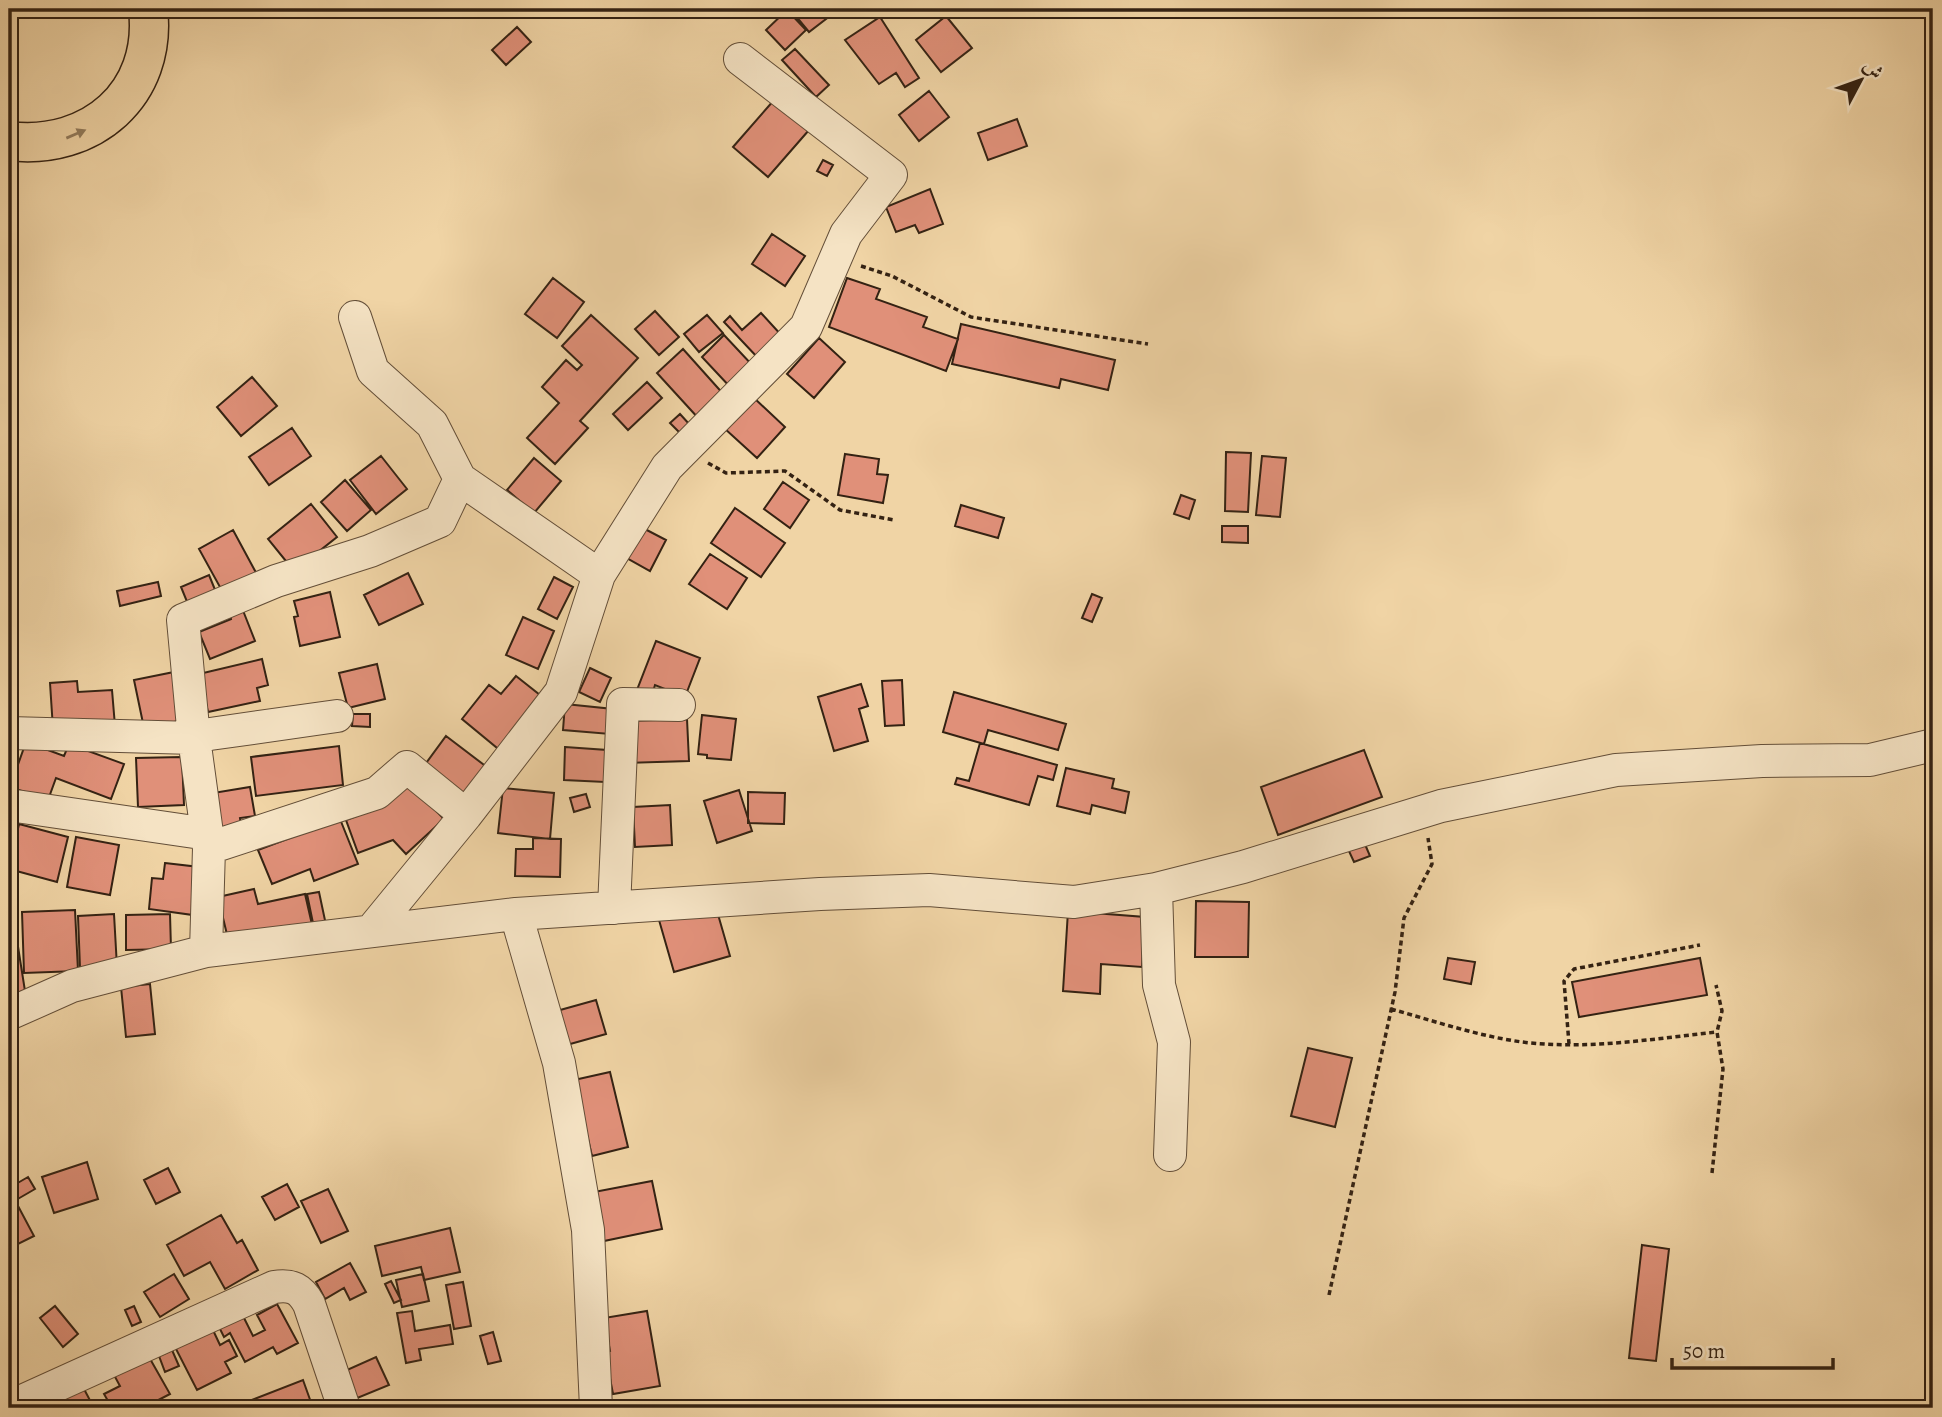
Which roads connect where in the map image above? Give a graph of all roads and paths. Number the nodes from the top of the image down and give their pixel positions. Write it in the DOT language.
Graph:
graph roads {
  1 [pos="148,9"];
  2 [pos="740,59"];
  3 [pos="15,144"];
  4 [pos="836,258"];
  5 [pos="355,317"];
  6 [pos="1148,344"];
  7 [pos="684,450"];
  8 [pos="460,479"];
  9 [pos="894,520"];
  10 [pos="599,575"];
  11 [pos="679,705"];
  12 [pos="337,716"];
  13 [pos="9,733"];
  14 [pos="194,738"];
  15 [pos="1933,745"];
  16 [pos="9,805"];
  17 [pos="1419,813"];
  18 [pos="466,816"];
  19 [pos="208,841"];
  20 [pos="1156,889"];
  21 [pos="614,908"];
  22 [pos="516,914"];
  23 [pos="371,931"];
  24 [pos="1700,945"];
  25 [pos="206,951"];
  26 [pos="1716,985"];
  27 [pos="1391,1009"];
  28 [pos="9,1014"];
  29 [pos="1717,1032"];
  30 [pos="1569,1044"];
  31 [pos="1170,1155"];
  32 [pos="1712,1173"];
  33 [pos="1329,1295"];
  34 [pos="9,1407"];
  35 [pos="344,1408"];
  36 [pos="596,1408"];
  3 -- 1 [label="highway, one-way"];
  2 -- 4 [label="street"];
  4 -- 6 [label="path"];
  4 -- 7 [label="street"];
  5 -- 8 [label="street"];
  7 -- 9 [label="path"];
  7 -- 10 [label="street"];
  8 -- 10 [label="street"];
  8 -- 14 [label="street"];
  10 -- 18 [label="street"];
  11 -- 21 [label="street"];
  12 -- 14 [label="street"];
  13 -- 14 [label="street"];
  14 -- 19 [label="street"];
  15 -- 17 [label="street"];
  16 -- 19 [label="street"];
  17 -- 20 [label="street"];
  17 -- 27 [label="path"];
  18 -- 19 [label="street"];
  18 -- 23 [label="street"];
  19 -- 25 [label="street"];
  20 -- 21 [label="street"];
  20 -- 31 [label="street"];
  21 -- 22 [label="street"];
  22 -- 23 [label="street"];
  22 -- 36 [label="street"];
  23 -- 25 [label="street"];
  24 -- 30 [label="path"];
  25 -- 28 [label="street"];
  26 -- 29 [label="path"];
  27 -- 30 [label="path"];
  27 -- 33 [label="path"];
  29 -- 30 [label="path"];
  29 -- 32 [label="path"];
  34 -- 35 [label="street"];
}
